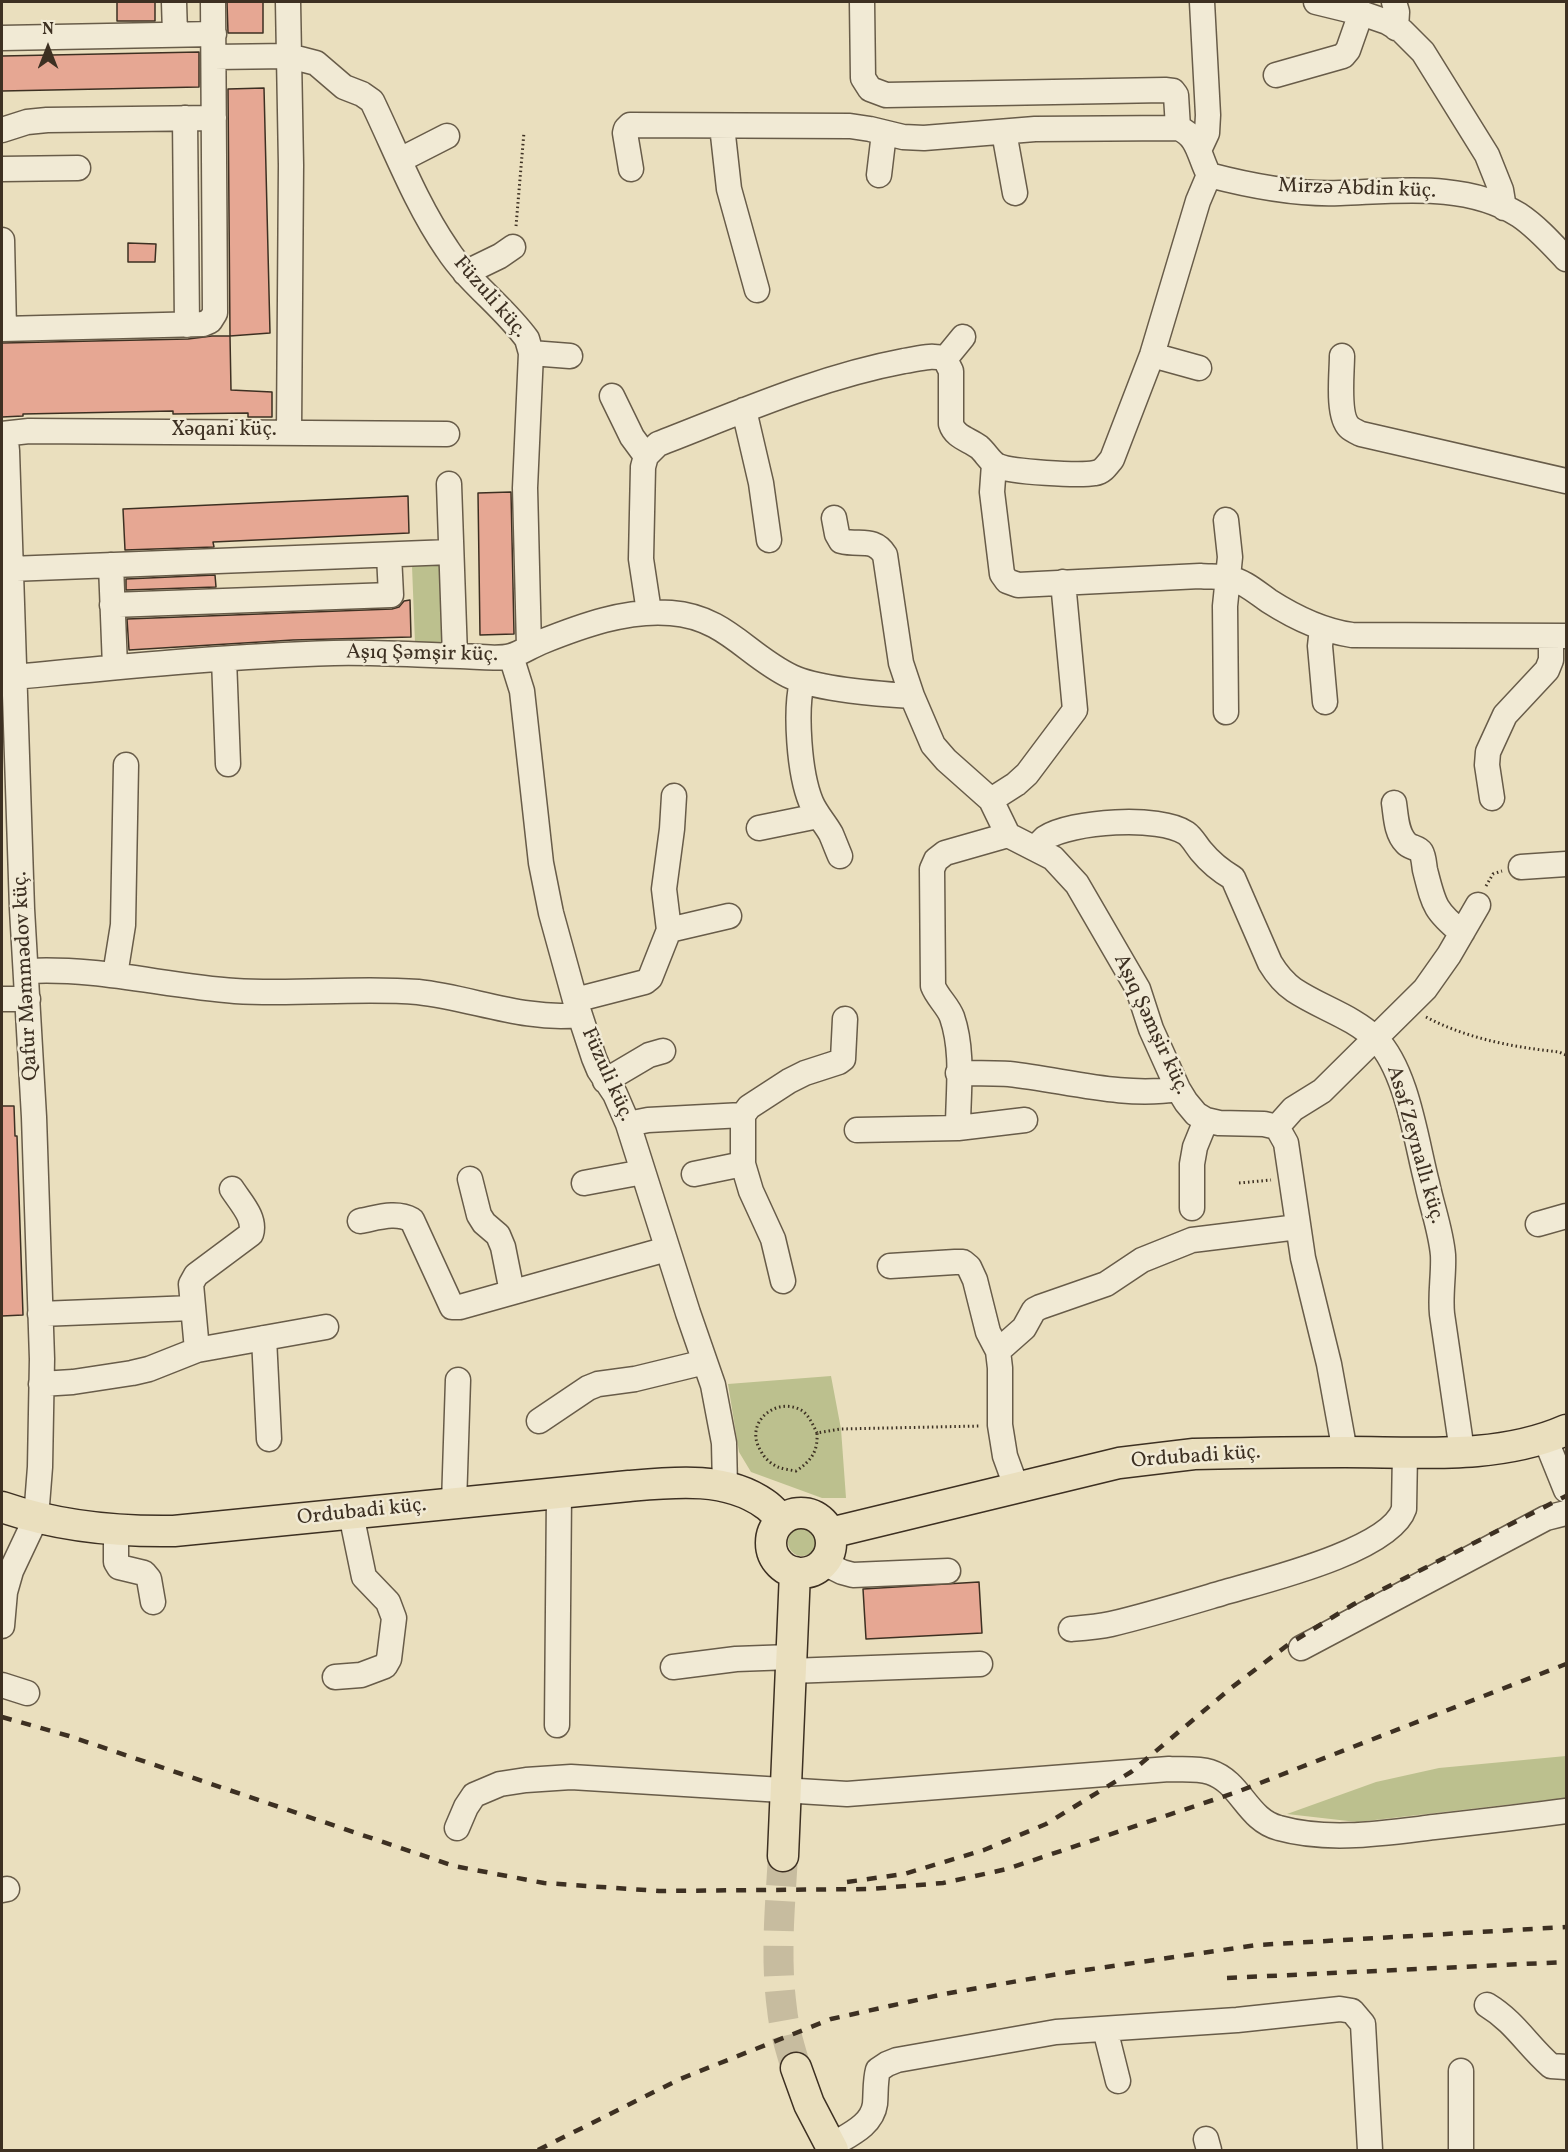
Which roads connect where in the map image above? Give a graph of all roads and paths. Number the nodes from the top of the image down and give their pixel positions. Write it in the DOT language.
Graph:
graph roads {
  1 [pos="174,2"];
  2 [pos="213,2"];
  3 [pos="288,2"];
  4 [pos="862,2"];
  5 [pos="1202,2"];
  6 [pos="1316,2"];
  7 [pos="1394,2"];
  8 [pos="1361,13"];
  9 [pos="1396,28"];
  10 [pos="175,34"];
  11 [pos="2,38"];
  12 [pos="214,46"];
  13 [pos="289,56"];
  14 [pos="1276,75"];
  15 [pos="185,118"];
  16 [pos="214,118"];
  17 [pos="722,126"];
  18 [pos="1178,128"];
  19 [pos="2,130"];
  20 [pos="524,132"];
  21 [pos="1004,132"];
  22 [pos="884,133"];
  23 [pos="447,136"];
  24 [pos="1200,148"];
  25 [pos="400,160"];
  26 [pos="78,168"];
  27 [pos="2,169"];
  28 [pos="631,169"];
  29 [pos="879,175"];
  30 [pos="1209,175"];
  31 [pos="1015,193"];
  32 [pos="1504,208"];
  33 [pos="2,240"];
  34 [pos="513,247"];
  35 [pos="1566,259"];
  36 [pos="465,273"];
  37 [pos="757,290"];
  38 [pos="188,325"];
  39 [pos="3,329"];
  40 [pos="963,337"];
  41 [pos="531,353"];
  42 [pos="1152,355"];
  43 [pos="570,356"];
  44 [pos="1342,356"];
  45 [pos="945,359"];
  46 [pos="1199,368"];
  47 [pos="612,396"];
  48 [pos="744,410"];
  49 [pos="289,431"];
  50 [pos="2,434"];
  51 [pos="447,434"];
  52 [pos="646,456"];
  53 [pos="994,464"];
  54 [pos="1566,481"];
  55 [pos="449,484"];
  56 [pos="834,518"];
  57 [pos="1226,520"];
  58 [pos="769,540"];
  59 [pos="451,552"];
  60 [pos="389,555"];
  61 [pos="111,565"];
  62 [pos="10,569"];
  63 [pos="1228,578"];
  64 [pos="1063,582"];
  65 [pos="112,605"];
  66 [pos="649,612"];
  67 [pos="1322,628"];
  68 [pos="1559,637"];
  69 [pos="520,651"];
  70 [pos="455,656"];
  71 [pos="224,658"];
  72 [pos="115,667"];
  73 [pos="14,677"];
  74 [pos="802,681"];
  75 [pos="912,696"];
  76 [pos="1325,702"];
  77 [pos="1226,712"];
  78 [pos="228,764"];
  79 [pos="126,765"];
  80 [pos="674,796"];
  81 [pos="1492,798"];
  82 [pos="991,800"];
  83 [pos="1394,803"];
  84 [pos="818,816"];
  85 [pos="759,828"];
  86 [pos="1008,835"];
  87 [pos="1035,848"];
  88 [pos="840,856"];
  89 [pos="1566,864"];
  90 [pos="1521,867"];
  91 [pos="1478,905"];
  92 [pos="12,909"];
  93 [pos="729,916"];
  94 [pos="669,930"];
  95 [pos="1462,933"];
  96 [pos="27,971"];
  97 [pos="115,975"];
  98 [pos="2,999"];
  99 [pos="28,999"];
  100 [pos="1409,1007"];
  101 [pos="577,1008"];
  102 [pos="845,1019"];
  103 [pos="1376,1039"];
  104 [pos="663,1051"];
  105 [pos="1566,1055"];
  106 [pos="958,1073"];
  107 [pos="606,1081"];
  108 [pos="1178,1089"];
  109 [pos="743,1115"];
  110 [pos="1025,1120"];
  111 [pos="1206,1120"];
  112 [pos="628,1124"];
  113 [pos="1277,1127"];
  114 [pos="958,1128"];
  115 [pos="857,1131"];
  116 [pos="743,1164"];
  117 [pos="643,1172"];
  118 [pos="694,1174"];
  119 [pos="1291,1178"];
  120 [pos="470,1179"];
  121 [pos="584,1183"];
  122 [pos="1239,1183"];
  123 [pos="232,1189"];
  124 [pos="1192,1208"];
  125 [pos="1566,1216"];
  126 [pos="360,1221"];
  127 [pos="1538,1224"];
  128 [pos="1298,1227"];
  129 [pos="667,1250"];
  130 [pos="890,1266"];
  131 [pos="783,1281"];
  132 [pos="512,1292"];
  133 [pos="193,1308"];
  134 [pos="40,1314"];
  135 [pos="326,1327"];
  136 [pos="264,1338"];
  137 [pos="197,1350"];
  138 [pos="998,1351"];
  139 [pos="705,1362"];
  140 [pos="458,1380"];
  141 [pos="41,1384"];
  142 [pos="539,1421"];
  143 [pos="1000,1425"];
  144 [pos="817,1433"];
  145 [pos="1556,1434"];
  146 [pos="269,1439"];
  147 [pos="1462,1451"];
  148 [pos="1345,1452"];
  149 [pos="1406,1452"];
  150 [pos="724,1487"];
  151 [pos="1017,1489"];
  152 [pos="1566,1490"];
  153 [pos="559,1494"];
  154 [pos="454,1504"];
  155 [pos="2,1508"];
  156 [pos="1566,1513"];
  157 [pos="351,1514"];
  158 [pos="36,1518"];
  159 [pos="782,1519"];
  160 [pos="116,1530"];
  161 [pos="830,1533"];
  162 [pos="824,1563"];
  163 [pos="948,1571"];
  164 [pos="795,1572"];
  165 [pos="153,1602"];
  166 [pos="2,1626"];
  167 [pos="1071,1629"];
  168 [pos="1301,1648"];
  169 [pos="790,1664"];
  170 [pos="980,1664"];
  171 [pos="673,1666"];
  172 [pos="335,1677"];
  173 [pos="2,1686"];
  174 [pos="27,1693"];
  175 [pos="557,1725"];
  176 [pos="786,1790"];
  177 [pos="1566,1811"];
  178 [pos="457,1828"];
  179 [pos="783,1856"];
  180 [pos="1487,2005"];
  181 [pos="1105,2029"];
  182 [pos="1566,2067"];
  183 [pos="796,2068"];
  184 [pos="1461,2071"];
  185 [pos="1118,2081"];
  186 [pos="832,2148"];
  187 [pos="1370,2151"];
  188 [pos="1461,2151"];
  1 -- 10 [label="street"];
  2 -- 12 [label="street"];
  3 -- 13 [label="street"];
  4 -- 18 [label="street"];
  5 -- 24 [label="street"];
  6 -- 8 [label="street"];
  7 -- 9 [label="street"];
  8 -- 9 [label="street"];
  8 -- 14 [label="street"];
  9 -- 32 [label="street"];
  10 -- 11 [label="street, Füzuli küç."];
  10 -- 12 [label="street, Füzuli küç."];
  12 -- 13 [label="street, Füzuli küç."];
  12 -- 16 [label="street"];
  13 -- 25 [label="street, Füzuli küç."];
  13 -- 49 [label="street"];
  15 -- 16 [label="street"];
  15 -- 19 [label="street"];
  15 -- 38 [label="street"];
  16 -- 38 [label="street"];
  17 -- 22 [label="street"];
  17 -- 28 [label="street"];
  17 -- 37 [label="street"];
  18 -- 21 [label="street"];
  18 -- 24 [label="street"];
  20 -- 34 [label="path"];
  21 -- 22 [label="street"];
  21 -- 31 [label="street"];
  22 -- 29 [label="street"];
  23 -- 25 [label="street"];
  24 -- 30 [label="street"];
  25 -- 36 [label="street, Füzuli küç."];
  26 -- 27 [label="street"];
  30 -- 32 [label="street, Mirzə Abdin küç."];
  30 -- 42 [label="street"];
  32 -- 35 [label="street, Mirzə Abdin küç."];
  33 -- 39 [label="street"];
  34 -- 36 [label="street"];
  36 -- 41 [label="street, Füzuli küç."];
  38 -- 39 [label="street"];
  40 -- 45 [label="street"];
  41 -- 43 [label="street"];
  41 -- 69 [label="street, Füzuli küç."];
  42 -- 46 [label="street"];
  42 -- 53 [label="street"];
  44 -- 54 [label="street"];
  45 -- 48 [label="street"];
  45 -- 53 [label="street"];
  47 -- 52 [label="street"];
  48 -- 52 [label="street"];
  48 -- 58 [label="street"];
  49 -- 50 [label="street, Xəqani küç."];
  49 -- 51 [label="street, Xəqani küç."];
  50 -- 62 [label="street, Qafur Məmmədov küç."];
  52 -- 66 [label="street"];
  53 -- 64 [label="street"];
  55 -- 59 [label="street"];
  56 -- 75 [label="street"];
  57 -- 63 [label="street"];
  59 -- 60 [label="street"];
  59 -- 70 [label="street"];
  60 -- 61 [label="street"];
  60 -- 65 [label="street"];
  61 -- 62 [label="street"];
  61 -- 65 [label="street"];
  62 -- 73 [label="street, Qafur Məmmədov küç."];
  63 -- 64 [label="street"];
  63 -- 67 [label="street"];
  63 -- 77 [label="street"];
  64 -- 82 [label="street"];
  65 -- 72 [label="street"];
  66 -- 69 [label="street, Aşıq Şəmşir küç."];
  66 -- 74 [label="street, Aşıq Şəmşir küç."];
  67 -- 68 [label="street"];
  67 -- 76 [label="street"];
  68 -- 81 [label="street"];
  69 -- 70 [label="street, Aşıq Şəmşir küç."];
  69 -- 101 [label="street, Füzuli küç."];
  70 -- 71 [label="street, Aşıq Şəmşir küç."];
  71 -- 72 [label="street, Aşıq Şəmşir küç."];
  71 -- 78 [label="street"];
  72 -- 73 [label="street, Aşıq Şəmşir küç."];
  73 -- 92 [label="street, Qafur Məmmədov küç."];
  74 -- 75 [label="street, Aşıq Şəmşir küç."];
  74 -- 84 [label="street"];
  75 -- 82 [label="street"];
  79 -- 97 [label="street"];
  80 -- 94 [label="street"];
  82 -- 86 [label="street"];
  83 -- 95 [label="street"];
  84 -- 85 [label="street"];
  84 -- 88 [label="street"];
  86 -- 87 [label="street, Aşıq Şəmşir küç."];
  86 -- 106 [label="street"];
  87 -- 103 [label="street, Asəf Zeynallı küç."];
  87 -- 108 [label="street, Aşıq Şəmşir küç."];
  89 -- 90 [label="street"];
  90 -- 91 [label="path"];
  91 -- 95 [label="street"];
  92 -- 96 [label="street, Qafur Məmmədov küç."];
  93 -- 94 [label="street"];
  94 -- 101 [label="street"];
  95 -- 100 [label="street"];
  96 -- 97 [label="street"];
  96 -- 99 [label="street, Qafur Məmmədov küç."];
  97 -- 101 [label="street"];
  98 -- 99 [label="street"];
  99 -- 134 [label="street, Qafur Məmmədov küç."];
  100 -- 103 [label="street"];
  100 -- 105 [label="path"];
  101 -- 107 [label="street, Füzuli küç."];
  102 -- 109 [label="street"];
  103 -- 113 [label="street"];
  103 -- 147 [label="street, Asəf Zeynallı küç."];
  104 -- 107 [label="street"];
  106 -- 108 [label="street"];
  106 -- 114 [label="street"];
  107 -- 112 [label="street, Füzuli küç."];
  108 -- 111 [label="street, Aşıq Şəmşir küç."];
  109 -- 112 [label="street"];
  109 -- 116 [label="street"];
  110 -- 114 [label="street"];
  111 -- 113 [label="street"];
  111 -- 124 [label="street"];
  112 -- 117 [label="street, Füzuli küç."];
  113 -- 119 [label="street"];
  114 -- 115 [label="street"];
  116 -- 118 [label="street"];
  116 -- 131 [label="street"];
  117 -- 121 [label="street"];
  117 -- 129 [label="street, Füzuli küç."];
  119 -- 122 [label="path"];
  119 -- 128 [label="street"];
  120 -- 132 [label="street"];
  123 -- 133 [label="street"];
  125 -- 127 [label="street"];
  126 -- 132 [label="street"];
  128 -- 138 [label="street"];
  128 -- 148 [label="street"];
  129 -- 132 [label="street"];
  129 -- 139 [label="street, Füzuli küç."];
  130 -- 138 [label="street"];
  133 -- 134 [label="street"];
  133 -- 137 [label="street"];
  134 -- 141 [label="street, Qafur Məmmədov küç."];
  135 -- 136 [label="street"];
  136 -- 137 [label="street"];
  136 -- 146 [label="street"];
  137 -- 141 [label="street"];
  138 -- 143 [label="street"];
  139 -- 142 [label="street"];
  139 -- 150 [label="street, Füzuli küç."];
  140 -- 154 [label="street"];
  141 -- 158 [label="street, Qafur Məmmədov küç."];
  143 -- 144 [label="path"];
  143 -- 151 [label="street"];
  144 -- 144 [label="path"];
  145 -- 147 [label="main road, Ordubadi küç."];
  145 -- 152 [label="street"];
  147 -- 149 [label="main road, Ordubadi küç."];
  148 -- 149 [label="main road, Ordubadi küç."];
  148 -- 151 [label="main road, Ordubadi küç."];
  149 -- 167 [label="street"];
  150 -- 153 [label="main road, Ordubadi küç."];
  150 -- 159 [label="main road, Ordubadi küç."];
  151 -- 161 [label="main road, Ordubadi küç."];
  153 -- 154 [label="main road, Ordubadi küç."];
  153 -- 175 [label="street"];
  154 -- 157 [label="main road, Ordubadi küç."];
  155 -- 158 [label="main road, Ordubadi küç."];
  156 -- 168 [label="street"];
  157 -- 160 [label="main road, Ordubadi küç."];
  157 -- 172 [label="street"];
  158 -- 160 [label="main road, Ordubadi küç."];
  158 -- 166 [label="street"];
  159 -- 161 [label="main road"];
  159 -- 164 [label="main road"];
  160 -- 165 [label="street"];
  161 -- 162 [label="main road"];
  162 -- 163 [label="street"];
  162 -- 164 [label="main road"];
  164 -- 169 [label="main road"];
  169 -- 170 [label="street"];
  169 -- 171 [label="street"];
  169 -- 176 [label="main road"];
  173 -- 174 [label="street"];
  176 -- 177 [label="street"];
  176 -- 178 [label="street"];
  176 -- 179 [label="main road"];
  180 -- 182 [label="street"];
  181 -- 185 [label="street"];
  181 -- 186 [label="street"];
  181 -- 187 [label="street"];
  183 -- 186 [label="main road"];
  184 -- 188 [label="street"];
}
